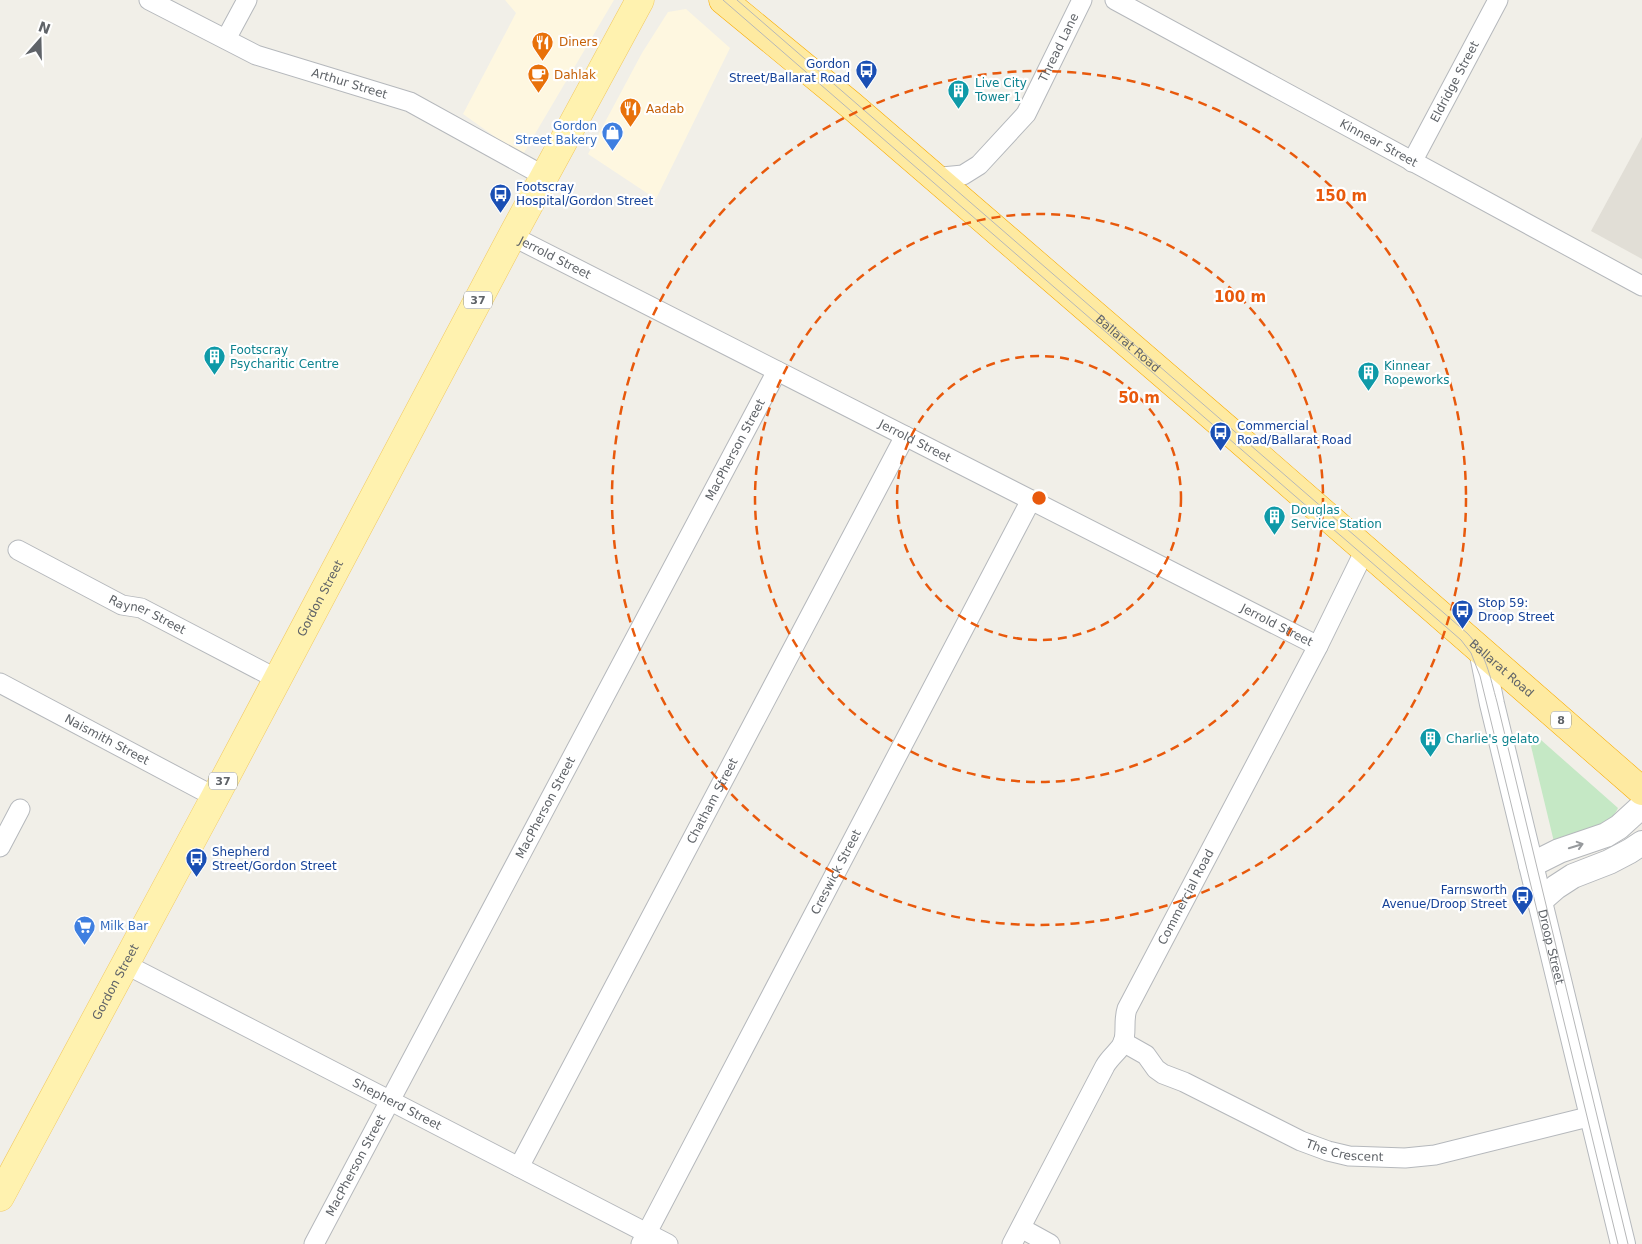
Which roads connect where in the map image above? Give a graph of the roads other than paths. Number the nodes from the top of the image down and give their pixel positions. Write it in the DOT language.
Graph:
graph roads {
  1 [pos="149,0"];
  2 [pos="247,0"];
  3 [pos="640,0"];
  4 [pos="1082,0"];
  5 [pos="1115,0"];
  6 [pos="1498,0"];
  7 [pos="732,5"];
  8 [pos="226,40"];
  9 [pos="1412,162"];
  10 [pos="979,165"];
  11 [pos="929,173"];
  12 [pos="544,176"];
  13 [pos="973,211"];
  14 [pos="512,236"];
  15 [pos="1642,286"];
  16 [pos="777,371"];
  17 [pos="905,436"];
  18 [pos="1031,500"];
  19 [pos="18,550"];
  20 [pos="1365,550"];
  21 [pos="1318,646"];
  22 [pos="1481,650"];
  23 [pos="277,678"];
  24 [pos="0,683"];
  25 [pos="1642,791"];
  26 [pos="215,797"];
  27 [pos="1642,806"];
  28 [pos="20,809"];
  29 [pos="1642,843"];
  30 [pos="0,847"];
  31 [pos="1531,865"];
  32 [pos="1540,901"];
  33 [pos="126,964"];
  34 [pos="1123,1042"];
  35 [pos="390,1101"];
  36 [pos="1592,1116"];
  37 [pos="519,1167"];
  38 [pos="0,1197"];
  39 [pos="1016,1236"];
  40 [pos="644,1238"];
  41 [pos="314,1244"];
  42 [pos="668,1244"];
  43 [pos="1050,1244"];
  44 [pos="1623,1244"];
  1 -- 8 [label="street, Arthur Street"];
  2 -- 8 [label="street"];
  3 -- 12 [label="main road, Gordon Street / 37"];
  4 -- 10 [label="street, Thread Lane"];
  5 -- 9 [label="street, Kinnear Street"];
  6 -- 9 [label="street, Eldridge Street"];
  7 -- 11 [label="highway, Ballarat Road / 8"];
  8 -- 12 [label="street, Arthur Street"];
  9 -- 15 [label="street, Kinnear Street"];
  10 -- 11 [label="street, Thread Lane"];
  10 -- 13 [label="street, Thread Lane"];
  11 -- 13 [label="highway, Ballarat Road / 8"];
  12 -- 14 [label="main road, Gordon Street / 37"];
  13 -- 20 [label="highway, Ballarat Road / 8"];
  14 -- 16 [label="street, Jerrold Street"];
  14 -- 23 [label="main road, Gordon Street / 37"];
  16 -- 17 [label="street, Jerrold Street"];
  16 -- 35 [label="street, MacPherson Street"];
  17 -- 18 [label="street, Jerrold Street"];
  17 -- 37 [label="street, Chatham Street"];
  18 -- 21 [label="street, Jerrold Street"];
  18 -- 40 [label="street, Creswick Street"];
  19 -- 23 [label="street, Rayner Street"];
  20 -- 21 [label="street, Commercial Road"];
  20 -- 22 [label="highway, Ballarat Road / 8"];
  21 -- 34 [label="street, Commercial Road"];
  22 -- 25 [label="highway, Ballarat Road / 8"];
  22 -- 31 [label="street, Droop Street"];
  23 -- 26 [label="main road, Gordon Street / 37"];
  24 -- 26 [label="street, Naismith Street"];
  26 -- 33 [label="main road, Gordon Street / 37"];
  31 -- 27 [label="street, one-way"];
  28 -- 30 [label="street"];
  29 -- 32 [label="street"];
  31 -- 32 [label="street, Droop Street"];
  32 -- 36 [label="street, Droop Street"];
  33 -- 35 [label="street, Shepherd Street"];
  33 -- 38 [label="main road, Gordon Street / 37"];
  34 -- 36 [label="street, The Crescent"];
  34 -- 39 [label="street"];
  35 -- 37 [label="street, Shepherd Street"];
  35 -- 41 [label="street, MacPherson Street"];
  36 -- 44 [label="street, Droop Street"];
  37 -- 40 [label="street, Shepherd Street"];
  39 -- 43 [label="street"];
  40 -- 42 [label="street, Shepherd Street"];
}
